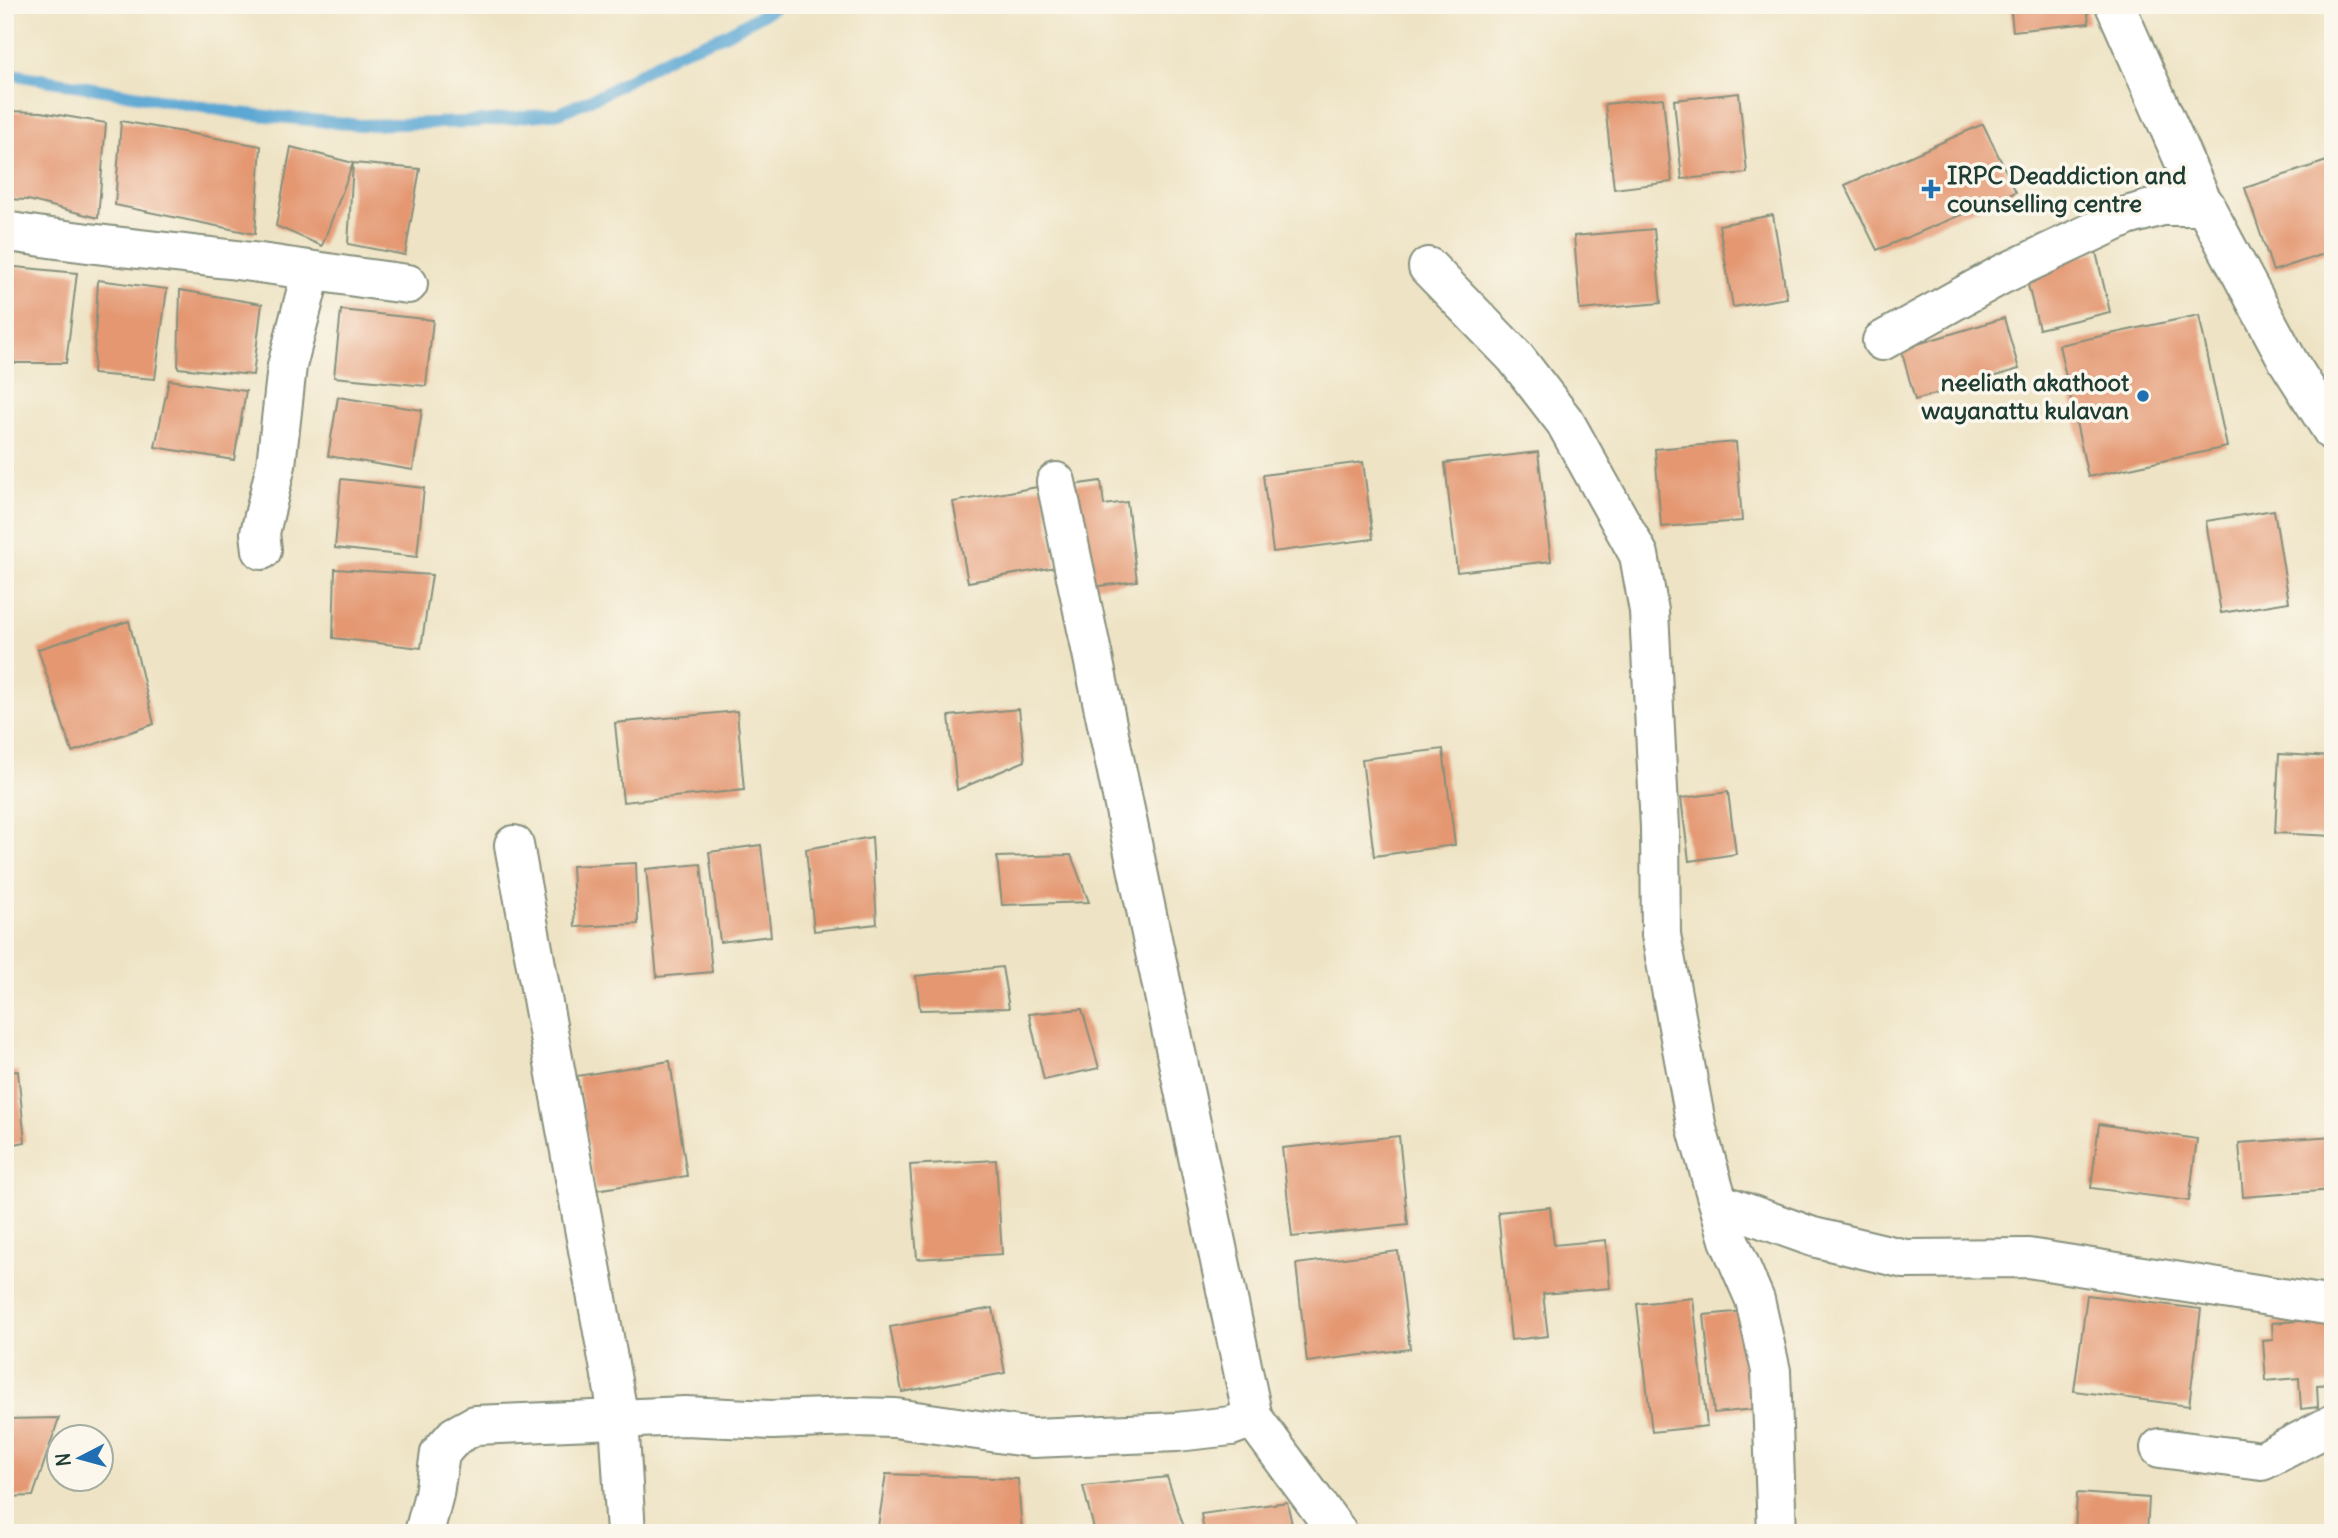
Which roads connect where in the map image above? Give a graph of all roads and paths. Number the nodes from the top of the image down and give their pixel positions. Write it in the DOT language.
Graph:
graph roads {
  1 [pos="2115,5"];
  2 [pos="2206,206"];
  3 [pos="5,231"];
  4 [pos="1428,267"];
  5 [pos="311,273"];
  6 [pos="408,284"];
  7 [pos="1882,341"];
  8 [pos="2333,432"];
  9 [pos="1056,482"];
  10 [pos="262,550"];
  11 [pos="514,845"];
  12 [pos="1719,1203"];
  13 [pos="2333,1306"];
  14 [pos="1253,1418"];
  15 [pos="619,1419"];
  16 [pos="2333,1424"];
  17 [pos="2160,1448"];
  18 [pos="424,1533"];
  19 [pos="626,1533"];
  20 [pos="1338,1533"];
  21 [pos="1777,1533"];
  1 -- 2 [label="street"];
  2 -- 7 [label="street"];
  2 -- 8 [label="street"];
  3 -- 5 [label="street"];
  4 -- 12 [label="street"];
  5 -- 6 [label="street"];
  5 -- 10 [label="street"];
  9 -- 14 [label="street"];
  11 -- 15 [label="street"];
  12 -- 13 [label="street"];
  12 -- 21 [label="street"];
  14 -- 15 [label="street"];
  14 -- 20 [label="street"];
  15 -- 18 [label="street"];
  15 -- 19 [label="street"];
  16 -- 17 [label="street"];
}
